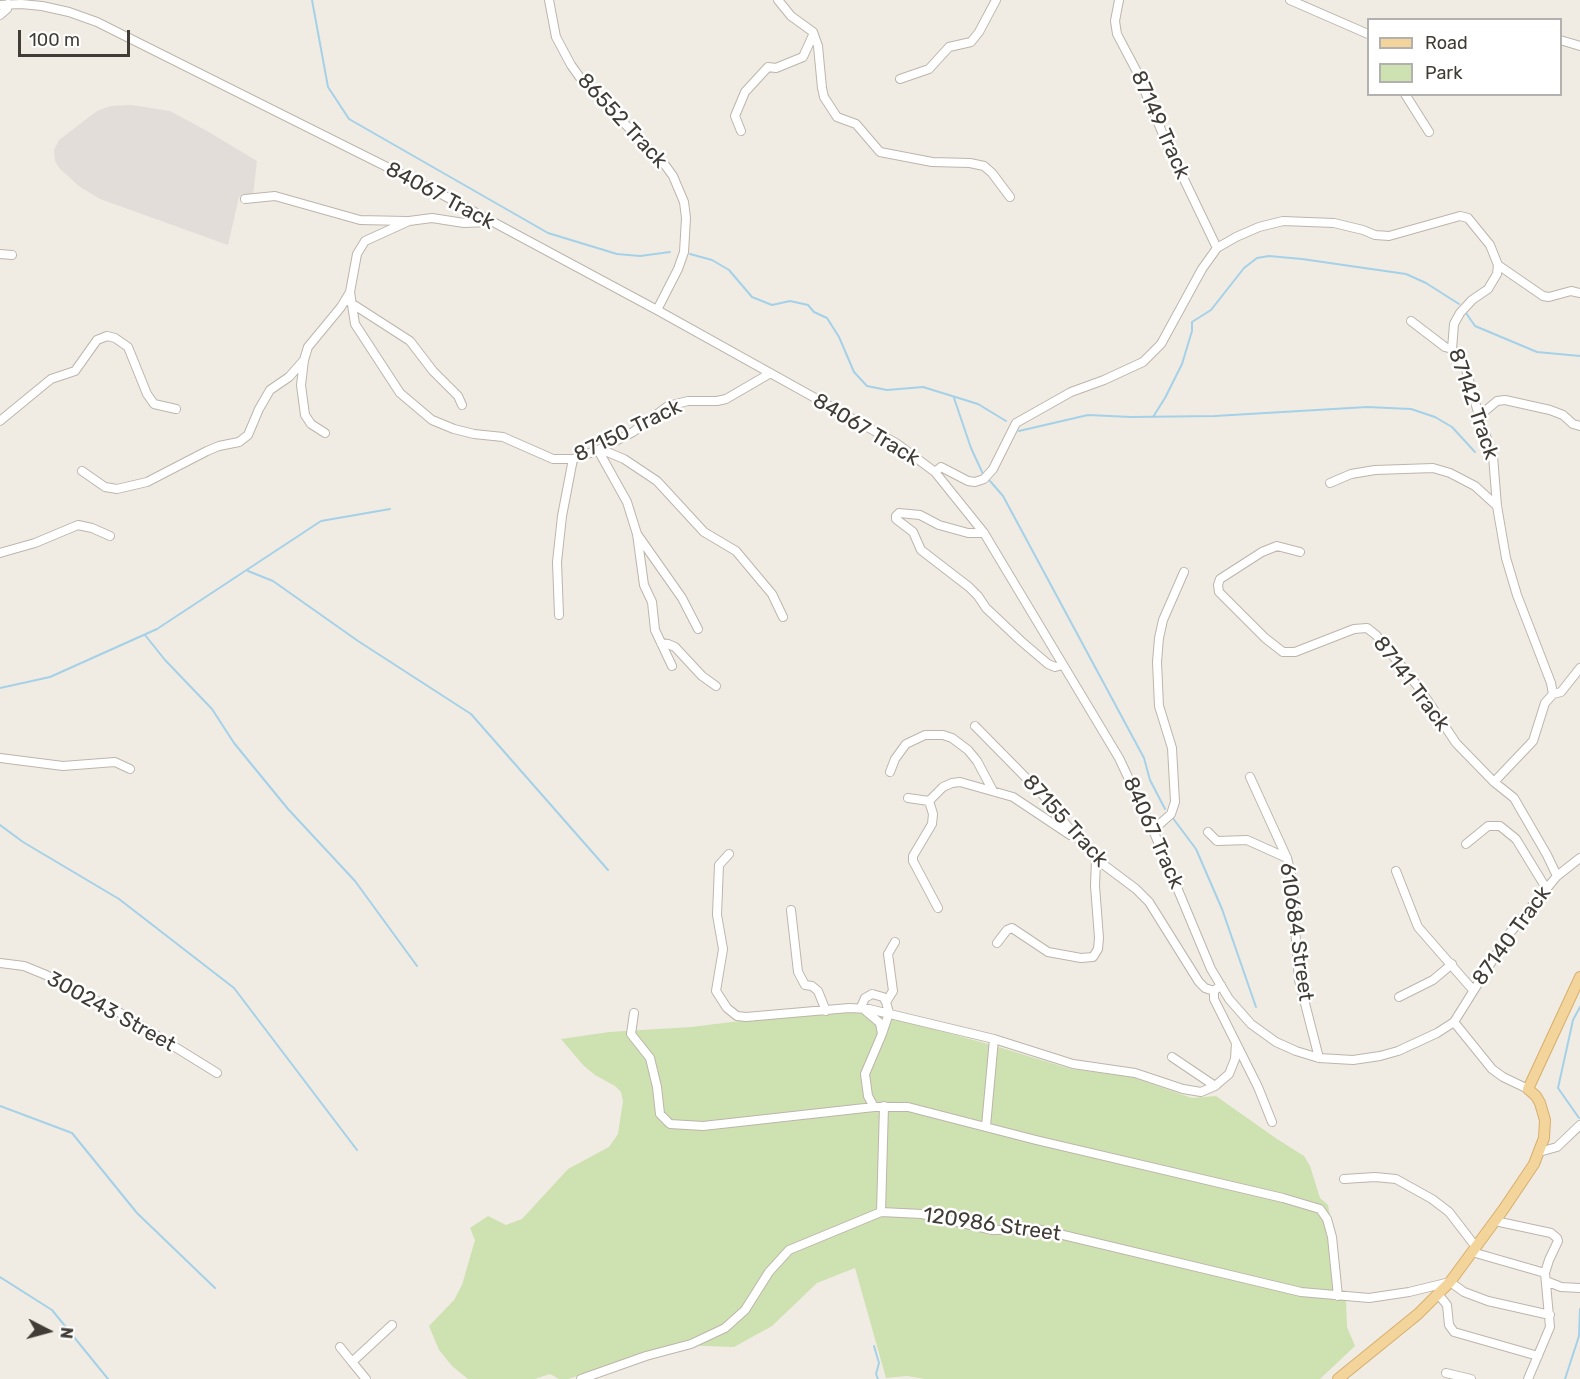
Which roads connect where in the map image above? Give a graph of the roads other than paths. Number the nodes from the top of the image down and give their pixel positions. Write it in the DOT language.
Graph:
graph roads {
  1 [pos="549,0"];
  2 [pos="778,0"];
  3 [pos="996,0"];
  4 [pos="1119,0"];
  5 [pos="1290,0"];
  6 [pos="4,5"];
  7 [pos="0,15"];
  8 [pos="814,34"];
  9 [pos="1367,34"];
  10 [pos="1562,41"];
  11 [pos="1580,46"];
  12 [pos="900,78"];
  13 [pos="1406,96"];
  14 [pos="741,131"];
  15 [pos="1429,132"];
  16 [pos="1010,197"];
  17 [pos="245,200"];
  18 [pos="409,221"];
  19 [pos="490,222"];
  20 [pos="1217,248"];
  21 [pos="0,254"];
  22 [pos="12,255"];
  23 [pos="1498,265"];
  24 [pos="350,292"];
  25 [pos="1580,293"];
  26 [pos="351,303"];
  27 [pos="657,310"];
  28 [pos="1411,321"];
  29 [pos="1452,349"];
  30 [pos="304,360"];
  31 [pos="769,374"];
  32 [pos="462,405"];
  33 [pos="176,409"];
  34 [pos="1479,416"];
  35 [pos="0,421"];
  36 [pos="1580,426"];
  37 [pos="325,433"];
  38 [pos="599,449"];
  39 [pos="573,459"];
  40 [pos="82,471"];
  41 [pos="935,472"];
  42 [pos="1330,483"];
  43 [pos="1497,506"];
  44 [pos="984,533"];
  45 [pos="637,534"];
  46 [pos="110,536"];
  47 [pos="1300,552"];
  48 [pos="0,553"];
  49 [pos="1184,572"];
  50 [pos="560,615"];
  51 [pos="783,617"];
  52 [pos="698,629"];
  53 [pos="661,643"];
  54 [pos="1062,665"];
  55 [pos="672,666"];
  56 [pos="1580,668"];
  57 [pos="716,686"];
  58 [pos="1553,694"];
  59 [pos="975,726"];
  60 [pos="0,758"];
  61 [pos="130,769"];
  62 [pos="890,772"];
  63 [pos="1250,777"];
  64 [pos="1494,782"];
  65 [pos="993,791"];
  66 [pos="908,798"];
  67 [pos="929,801"];
  68 [pos="1153,830"];
  69 [pos="1208,832"];
  70 [pos="1083,844"];
  71 [pos="1466,844"];
  72 [pos="729,854"];
  73 [pos="1096,858"];
  74 [pos="1287,858"];
  75 [pos="1580,858"];
  76 [pos="1396,872"];
  77 [pos="1557,876"];
  78 [pos="1546,888"];
  79 [pos="938,908"];
  80 [pos="791,910"];
  81 [pos="895,942"];
  82 [pos="997,943"];
  83 [pos="0,963"];
  84 [pos="1452,964"];
  85 [pos="1580,977"];
  86 [pos="1218,988"];
  87 [pos="1473,990"];
  88 [pos="1399,997"];
  89 [pos="886,1002"];
  90 [pos="862,1008"];
  91 [pos="826,1011"];
  92 [pos="634,1013"];
  93 [pos="889,1013"];
  94 [pos="1454,1022"];
  95 [pos="882,1034"];
  96 [pos="994,1039"];
  97 [pos="1236,1043"];
  98 [pos="1172,1057"];
  99 [pos="1319,1058"];
  100 [pos="217,1073"];
  101 [pos="1215,1086"];
  102 [pos="1528,1089"];
  103 [pos="879,1107"];
  104 [pos="1272,1122"];
  105 [pos="1580,1125"];
  106 [pos="986,1126"];
  107 [pos="1539,1152"];
  108 [pos="1344,1179"];
  109 [pos="881,1212"];
  110 [pos="1495,1221"];
  111 [pos="1474,1250"];
  112 [pos="1546,1277"];
  113 [pos="1450,1282"];
  114 [pos="1580,1288"];
  115 [pos="1438,1294"];
  116 [pos="1338,1296"];
  117 [pos="1550,1315"];
  118 [pos="392,1325"];
  119 [pos="340,1347"];
  120 [pos="1538,1356"];
  121 [pos="352,1362"];
  122 [pos="1446,1373"];
  123 [pos="366,1379"];
  124 [pos="581,1379"];
  125 [pos="1338,1379"];
  126 [pos="1471,1379"];
  127 [pos="1528,1379"];
  1 -- 27 [label="street, 86552 Track"];
  2 -- 8 [label="street"];
  3 -- 12 [label="street"];
  4 -- 20 [label="street, 87149 Track"];
  5 -- 9 [label="street"];
  6 -- 7 [label="street"];
  6 -- 19 [label="street, 84067 Track"];
  8 -- 14 [label="street"];
  8 -- 16 [label="street"];
  10 -- 11 [label="street"];
  13 -- 15 [label="street"];
  17 -- 18 [label="street"];
  18 -- 19 [label="street, 87150 Track"];
  18 -- 24 [label="street, 87150 Track"];
  19 -- 27 [label="street, 84067 Track"];
  20 -- 23 [label="street"];
  20 -- 41 [label="street"];
  21 -- 22 [label="street"];
  23 -- 25 [label="street"];
  23 -- 29 [label="street, 87142 Track"];
  24 -- 26 [label="street, 87150 Track"];
  24 -- 30 [label="street"];
  26 -- 32 [label="street"];
  26 -- 39 [label="street, 87150 Track"];
  27 -- 31 [label="street, 84067 Track"];
  28 -- 29 [label="street"];
  29 -- 34 [label="street, 87142 Track"];
  30 -- 37 [label="street"];
  30 -- 40 [label="street"];
  31 -- 38 [label="street, 87150 Track"];
  31 -- 41 [label="street, 84067 Track"];
  33 -- 35 [label="street"];
  34 -- 36 [label="street"];
  34 -- 43 [label="street, 87142 Track"];
  38 -- 39 [label="street, 87150 Track"];
  38 -- 45 [label="street"];
  38 -- 51 [label="street"];
  39 -- 50 [label="street"];
  41 -- 44 [label="street, 84067 Track"];
  42 -- 43 [label="street"];
  43 -- 58 [label="street, 87142 Track"];
  44 -- 54 [label="street, 84067 Track"];
  44 -- 54 [label="street"];
  45 -- 52 [label="street"];
  45 -- 53 [label="street"];
  46 -- 48 [label="street"];
  47 -- 64 [label="street, 87141 Track"];
  49 -- 68 [label="street"];
  53 -- 55 [label="street"];
  53 -- 57 [label="street"];
  54 -- 68 [label="street, 84067 Track"];
  56 -- 58 [label="street"];
  58 -- 64 [label="street"];
  59 -- 70 [label="street, 87155 Track"];
  60 -- 61 [label="street"];
  62 -- 65 [label="street"];
  63 -- 74 [label="street, 610684 Street"];
  64 -- 77 [label="street, 87141 Track"];
  65 -- 67 [label="street"];
  65 -- 70 [label="street"];
  66 -- 67 [label="street"];
  67 -- 79 [label="street"];
  68 -- 86 [label="street, 84067 Track"];
  69 -- 74 [label="street"];
  70 -- 73 [label="street, 87155 Track"];
  71 -- 78 [label="street"];
  72 -- 91 [label="street"];
  73 -- 82 [label="street"];
  73 -- 86 [label="street, 87155 Track"];
  74 -- 99 [label="street, 610684 Street"];
  75 -- 77 [label="street, 87140 Track"];
  76 -- 84 [label="street"];
  77 -- 78 [label="street, 87140 Track"];
  78 -- 87 [label="street, 87140 Track"];
  80 -- 91 [label="street"];
  81 -- 89 [label="street"];
  83 -- 100 [label="street, 300243 Street"];
  84 -- 87 [label="street"];
  84 -- 88 [label="street"];
  85 -- 102 [label="main road"];
  86 -- 97 [label="street"];
  86 -- 99 [label="street, 84067 Track"];
  87 -- 94 [label="street, 87140 Track"];
  89 -- 90 [label="street"];
  89 -- 93 [label="street"];
  90 -- 91 [label="street"];
  90 -- 93 [label="street"];
  90 -- 95 [label="street"];
  92 -- 103 [label="street"];
  93 -- 95 [label="street"];
  93 -- 96 [label="street"];
  94 -- 99 [label="street, 84067 Track"];
  94 -- 102 [label="street"];
  95 -- 103 [label="street"];
  96 -- 101 [label="street"];
  96 -- 106 [label="street"];
  97 -- 101 [label="street"];
  97 -- 104 [label="street"];
  98 -- 101 [label="street"];
  102 -- 107 [label="main road"];
  103 -- 106 [label="street"];
  103 -- 109 [label="street"];
  105 -- 107 [label="street"];
  106 -- 116 [label="street"];
  107 -- 110 [label="main road"];
  108 -- 111 [label="street"];
  109 -- 116 [label="street, 120986 Street"];
  109 -- 124 [label="street, 120986 Street"];
  110 -- 111 [label="main road"];
  110 -- 112 [label="street"];
  111 -- 112 [label="street"];
  111 -- 113 [label="main road"];
  112 -- 114 [label="street"];
  112 -- 117 [label="street"];
  113 -- 115 [label="main road"];
  113 -- 116 [label="street, 120986 Street"];
  113 -- 117 [label="street"];
  115 -- 120 [label="street"];
  115 -- 125 [label="main road"];
  117 -- 120 [label="street"];
  118 -- 121 [label="street"];
  119 -- 121 [label="street"];
  120 -- 127 [label="street"];
  121 -- 123 [label="street"];
  122 -- 126 [label="street"];
}
